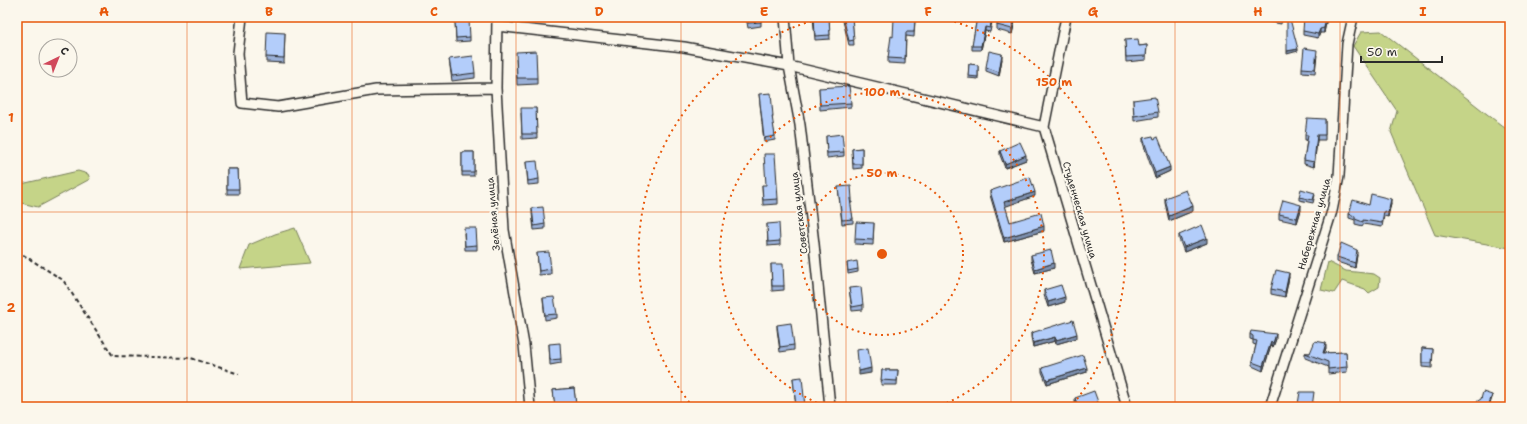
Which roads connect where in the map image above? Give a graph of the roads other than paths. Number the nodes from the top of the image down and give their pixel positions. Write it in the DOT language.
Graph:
graph roads {
  1 [pos="242,17"];
  2 [pos="785,17"];
  3 [pos="1066,17"];
  4 [pos="1353,17"];
  5 [pos="497,22"];
  6 [pos="789,66"];
  7 [pos="496,88"];
  8 [pos="1044,126"];
  9 [pos="530,407"];
  10 [pos="830,407"];
  11 [pos="1127,407"];
  12 [pos="1270,407"];
  1 -- 7 [label="street"];
  2 -- 6 [label="street, Советская улица"];
  3 -- 8 [label="street, Студенческая улица"];
  4 -- 12 [label="street, Набережная улица"];
  5 -- 6 [label="street"];
  5 -- 7 [label="street, Зелёная улица"];
  6 -- 8 [label="street"];
  6 -- 10 [label="street, Советская улица"];
  7 -- 9 [label="street, Зелёная улица"];
  8 -- 11 [label="street, Студенческая улица"];
}
